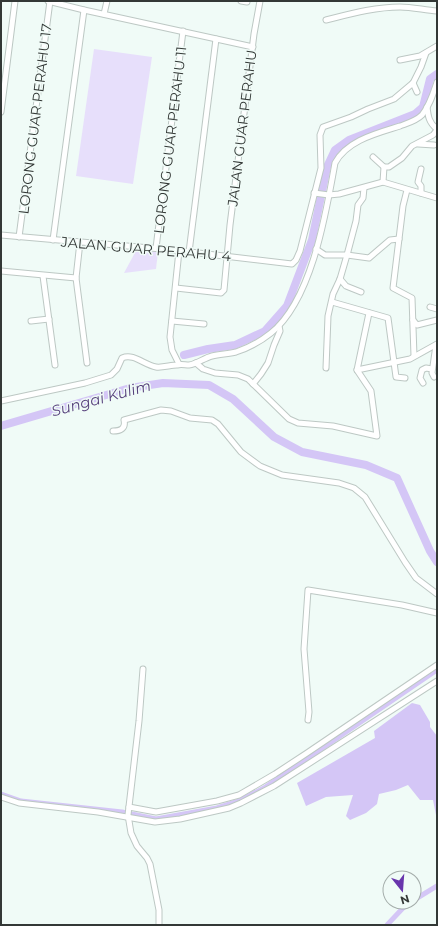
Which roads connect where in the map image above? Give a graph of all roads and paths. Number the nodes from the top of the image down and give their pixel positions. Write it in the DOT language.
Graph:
graph roads {
  1 [pos="15,1"];
  2 [pos="49,1"];
  3 [pos="107,1"];
  4 [pos="241,1"];
  5 [pos="260,1"];
  6 [pos="247,2"];
  7 [pos="84,10"];
  8 [pos="437,11"];
  9 [pos="104,14"];
  10 [pos="326,20"];
  11 [pos="183,31"];
  12 [pos="216,39"];
  13 [pos="437,46"];
  14 [pos="253,47"];
  15 [pos="426,53"];
  16 [pos="400,60"];
  17 [pos="437,82"];
  18 [pos="413,83"];
  19 [pos="417,92"];
  20 [pos="2,96"];
  21 [pos="427,107"];
  22 [pos="1,112"];
  23 [pos="437,130"];
  24 [pos="434,145"];
  25 [pos="412,146"];
  26 [pos="373,157"];
  27 [pos="384,167"];
  28 [pos="421,169"];
  29 [pos="383,182"];
  30 [pos="364,188"];
  31 [pos="407,190"];
  32 [pos="316,193"];
  33 [pos="421,193"];
  34 [pos="329,195"];
  35 [pos="437,198"];
  36 [pos="1,235"];
  37 [pos="19,237"];
  38 [pos="399,239"];
  39 [pos="53,240"];
  40 [pos="80,242"];
  41 [pos="156,248"];
  42 [pos="316,249"];
  43 [pos="179,251"];
  44 [pos="189,252"];
  45 [pos="347,255"];
  46 [pos="227,256"];
  47 [pos="1,271"];
  48 [pos="43,276"];
  49 [pos="76,278"];
  50 [pos="340,279"];
  51 [pos="176,288"];
  52 [pos="361,292"];
  53 [pos="332,302"];
  54 [pos="430,307"];
  55 [pos="437,309"];
  56 [pos="369,313"];
  57 [pos="49,319"];
  58 [pos="413,320"];
  59 [pos="437,320"];
  60 [pos="31,321"];
  61 [pos="172,321"];
  62 [pos="204,324"];
  63 [pos="279,326"];
  64 [pos="436,344"];
  65 [pos="414,356"];
  66 [pos="88,363"];
  67 [pos="196,363"];
  68 [pos="395,363"];
  69 [pos="179,364"];
  70 [pos="55,365"];
  71 [pos="326,368"];
  72 [pos="432,369"];
  73 [pos="357,370"];
  74 [pos="434,377"];
  75 [pos="406,378"];
  76 [pos="423,383"];
  77 [pos="253,384"];
  78 [pos="1,402"];
  79 [pos="113,431"];
  80 [pos="437,594"];
  81 [pos="437,614"];
  82 [pos="437,665"];
  83 [pos="143,669"];
  84 [pos="437,680"];
  85 [pos="308,720"];
  86 [pos="1,797"];
  87 [pos="128,808"];
  88 [pos="128,816"];
  89 [pos="160,925"];
  1 -- 20 [label="street"];
  2 -- 7 [label="street"];
  2 -- 37 [label="street, LORONG GUAR PERAHU 17"];
  3 -- 9 [label="street"];
  4 -- 6 [label="street"];
  5 -- 14 [label="street, JALAN GUAR PERAHU"];
  7 -- 9 [label="street"];
  7 -- 39 [label="street"];
  8 -- 10 [label="street"];
  9 -- 11 [label="street"];
  11 -- 12 [label="street"];
  11 -- 41 [label="street, LORONG GUAR PERAHU 11"];
  12 -- 14 [label="street"];
  12 -- 44 [label="street"];
  13 -- 15 [label="street"];
  14 -- 46 [label="street, JALAN GUAR PERAHU"];
  15 -- 16 [label="street"];
  15 -- 18 [label="street"];
  17 -- 21 [label="street"];
  18 -- 19 [label="street"];
  18 -- 32 [label="street"];
  20 -- 22 [label="street"];
  21 -- 23 [label="street"];
  21 -- 34 [label="street"];
  23 -- 25 [label="street"];
  24 -- 25 [label="street"];
  25 -- 27 [label="street"];
  26 -- 27 [label="street"];
  27 -- 29 [label="street"];
  28 -- 33 [label="street"];
  29 -- 30 [label="street"];
  29 -- 31 [label="street"];
  30 -- 34 [label="street"];
  30 -- 45 [label="street"];
  31 -- 33 [label="street"];
  31 -- 38 [label="street"];
  32 -- 34 [label="street"];
  32 -- 46 [label="street, JALAN GUAR PERAHU 4"];
  33 -- 35 [label="street"];
  34 -- 42 [label="street"];
  36 -- 37 [label="street, JALAN GUAR PERAHU 4"];
  37 -- 39 [label="street, JALAN GUAR PERAHU 4"];
  38 -- 45 [label="street"];
  38 -- 58 [label="street"];
  39 -- 40 [label="street, JALAN GUAR PERAHU 4"];
  40 -- 41 [label="street, JALAN GUAR PERAHU 4"];
  40 -- 49 [label="street"];
  41 -- 43 [label="street, JALAN GUAR PERAHU 4"];
  42 -- 45 [label="street"];
  42 -- 63 [label="street"];
  43 -- 44 [label="street, JALAN GUAR PERAHU 4"];
  43 -- 51 [label="street"];
  44 -- 46 [label="street, JALAN GUAR PERAHU 4"];
  45 -- 50 [label="street"];
  46 -- 51 [label="street, JALAN GUAR PERAHU"];
  47 -- 48 [label="street"];
  48 -- 49 [label="street"];
  48 -- 57 [label="street"];
  49 -- 66 [label="street"];
  50 -- 52 [label="street"];
  50 -- 53 [label="street"];
  51 -- 61 [label="street"];
  53 -- 56 [label="street"];
  53 -- 71 [label="street"];
  54 -- 55 [label="street"];
  56 -- 68 [label="street"];
  56 -- 73 [label="street"];
  57 -- 60 [label="street"];
  57 -- 70 [label="street"];
  58 -- 59 [label="street"];
  58 -- 65 [label="street"];
  61 -- 62 [label="street"];
  61 -- 69 [label="street"];
  63 -- 67 [label="street"];
  63 -- 77 [label="street"];
  64 -- 65 [label="street"];
  64 -- 72 [label="street"];
  65 -- 68 [label="street"];
  67 -- 69 [label="street"];
  67 -- 77 [label="street"];
  68 -- 73 [label="street"];
  68 -- 75 [label="street"];
  69 -- 78 [label="street"];
  72 -- 74 [label="street"];
  72 -- 76 [label="street"];
  73 -- 77 [label="street"];
  79 -- 80 [label="street"];
  81 -- 85 [label="street"];
  82 -- 87 [label="street"];
  83 -- 87 [label="street"];
  84 -- 88 [label="street"];
  86 -- 88 [label="street"];
  87 -- 88 [label="street"];
  88 -- 89 [label="street"];
}
